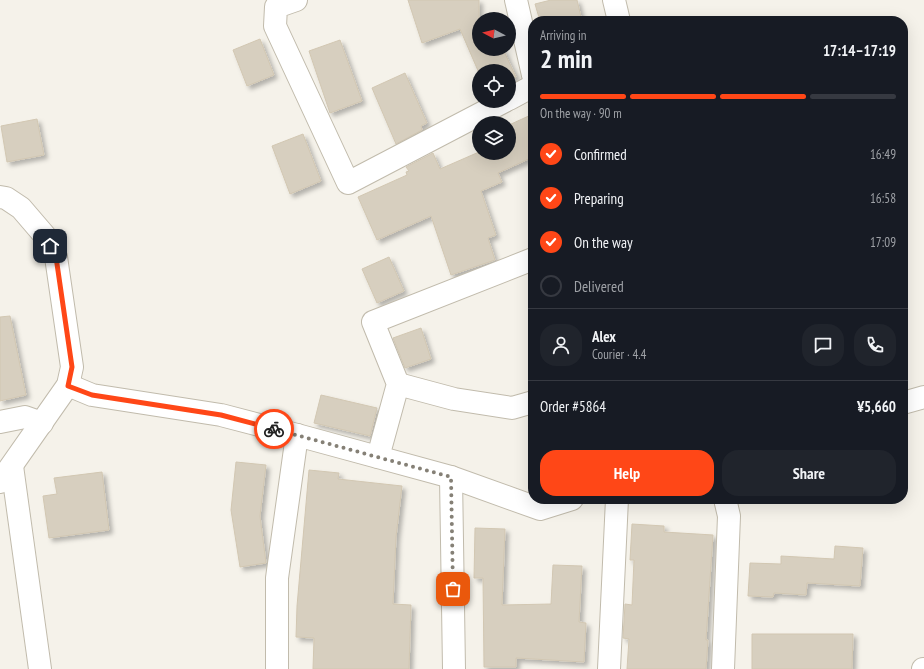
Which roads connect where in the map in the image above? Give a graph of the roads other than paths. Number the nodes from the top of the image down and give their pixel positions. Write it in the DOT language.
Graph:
graph roads {
  1 [pos="296,0"];
  2 [pos="516,0"];
  3 [pos="614,0"];
  4 [pos="618,16"];
  5 [pos="528,53"];
  6 [pos="528,89"];
  7 [pos="516,95"];
  8 [pos="492,108"];
  9 [pos="0,197"];
  10 [pos="528,261"];
  11 [pos="398,384"];
  12 [pos="68,386"];
  13 [pos="924,397"];
  14 [pos="908,402"];
  15 [pos="528,403"];
  16 [pos="0,422"];
  17 [pos="42,423"];
  18 [pos="297,435"];
  19 [pos="378,457"];
  20 [pos="6,474"];
  21 [pos="451,477"];
  22 [pos="556,504"];
  23 [pos="618,504"];
  24 [pos="726,504"];
  25 [pos="40,669"];
  26 [pos="277,669"];
  27 [pos="454,669"];
  28 [pos="609,669"];
  29 [pos="723,669"];
  1 -- 8 [label="street"];
  2 -- 5 [label="street"];
  3 -- 4 [label="street"];
  6 -- 7 [label="street"];
  9 -- 12 [label="street"];
  10 -- 11 [label="street"];
  11 -- 15 [label="street"];
  11 -- 19 [label="street"];
  12 -- 17 [label="street"];
  12 -- 18 [label="street"];
  13 -- 14 [label="street"];
  16 -- 17 [label="street"];
  17 -- 20 [label="street"];
  18 -- 19 [label="street"];
  18 -- 26 [label="street"];
  19 -- 21 [label="street"];
  20 -- 25 [label="street"];
  21 -- 22 [label="street"];
  21 -- 27 [label="street"];
  23 -- 28 [label="street"];
  24 -- 29 [label="street"];
}
